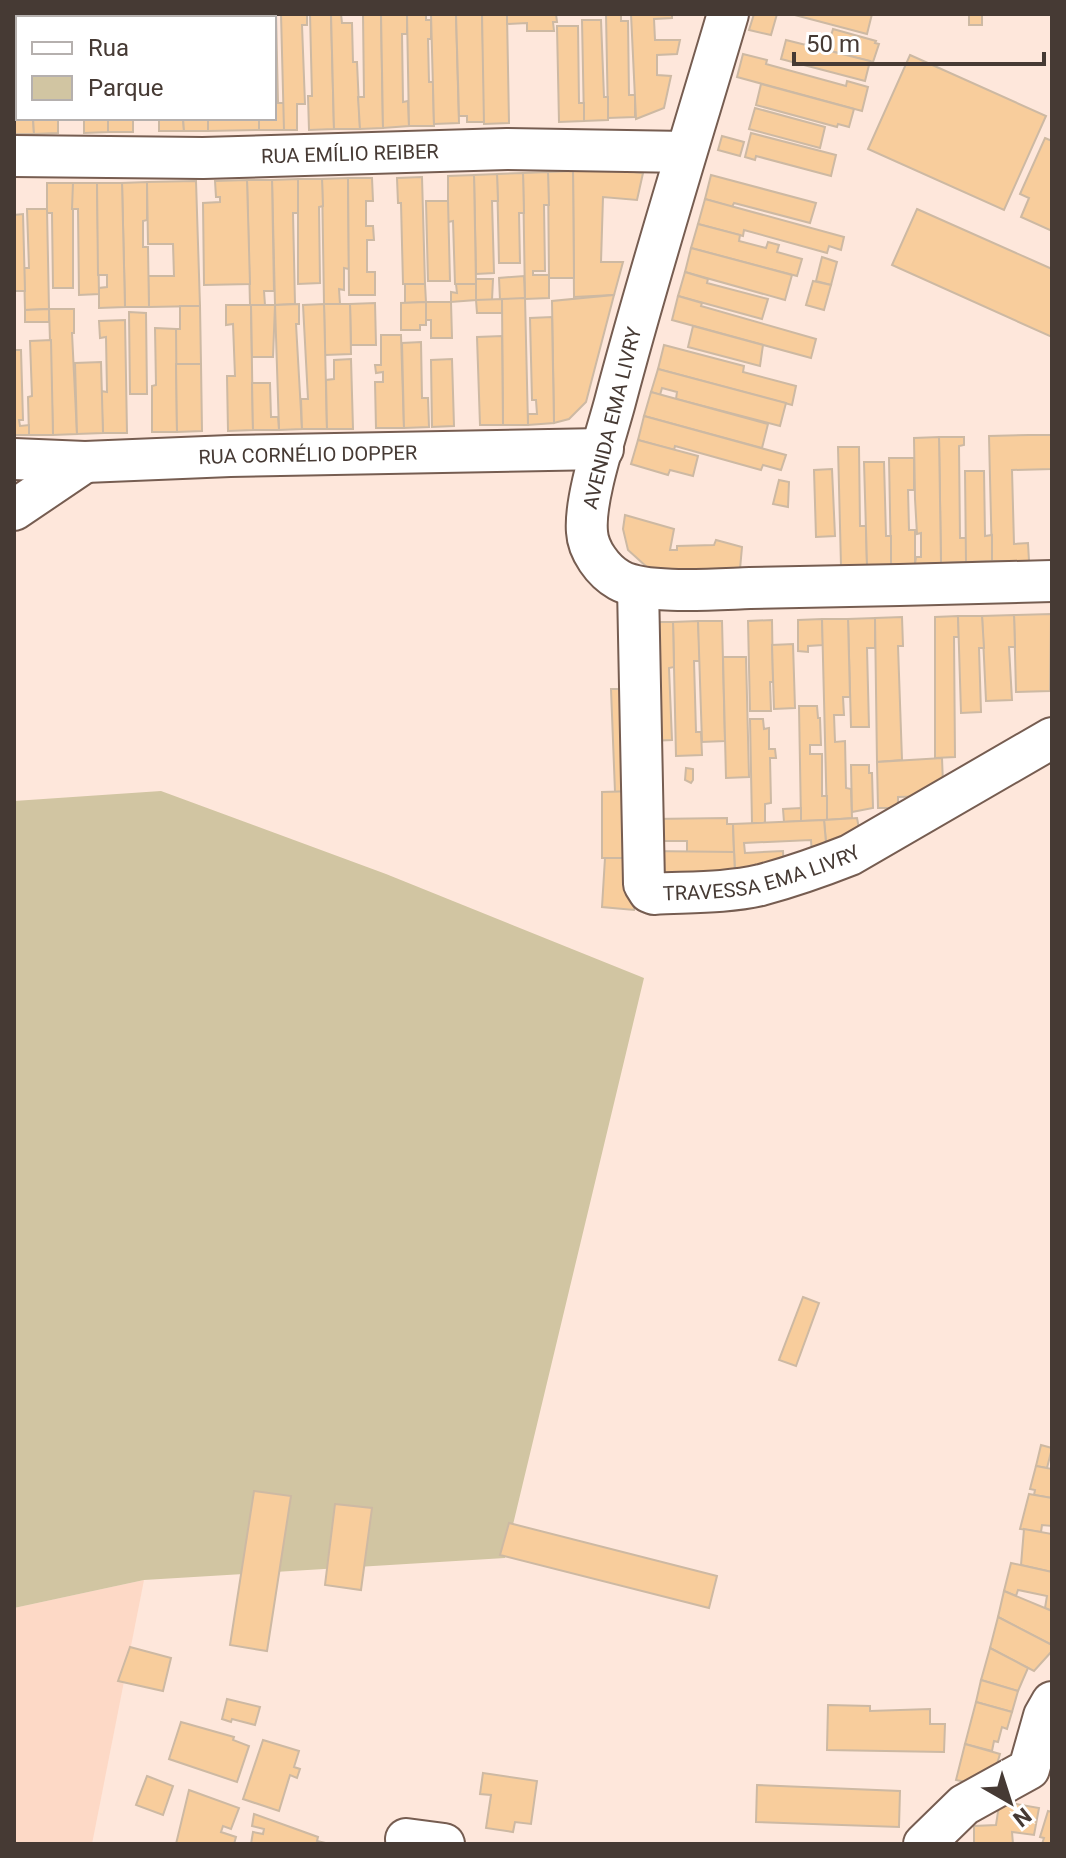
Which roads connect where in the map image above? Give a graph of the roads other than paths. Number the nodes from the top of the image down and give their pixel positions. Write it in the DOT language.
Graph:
graph roads {
  1 [pos="728,14"];
  2 [pos="686,152"];
  3 [pos="14,156"];
  4 [pos="603,449"];
  5 [pos="14,459"];
  6 [pos="85,462"];
  7 [pos="14,510"];
  8 [pos="1052,581"];
  9 [pos="638,587"];
  10 [pos="1052,738"];
  11 [pos="1052,1702"];
  12 [pos="1041,1775"];
  13 [pos="936,1832"];
  1 -- 2 [label="street, AVENIDA EMA LIVRY"];
  2 -- 3 [label="street, RUA EMÍLIO REIBER"];
  2 -- 4 [label="street, AVENIDA EMA LIVRY"];
  4 -- 6 [label="street, RUA CORNÉLIO DOPPER"];
  4 -- 9 [label="street, AVENIDA EMA LIVRY"];
  5 -- 6 [label="street, RUA CORNÉLIO DOPPER"];
  6 -- 7 [label="street"];
  8 -- 9 [label="street, AVENIDA EMA LIVRY"];
  9 -- 10 [label="street, TRAVESSA EMA LIVRY"];
  11 -- 12 [label="street"];
  12 -- 13 [label="street"];
}
